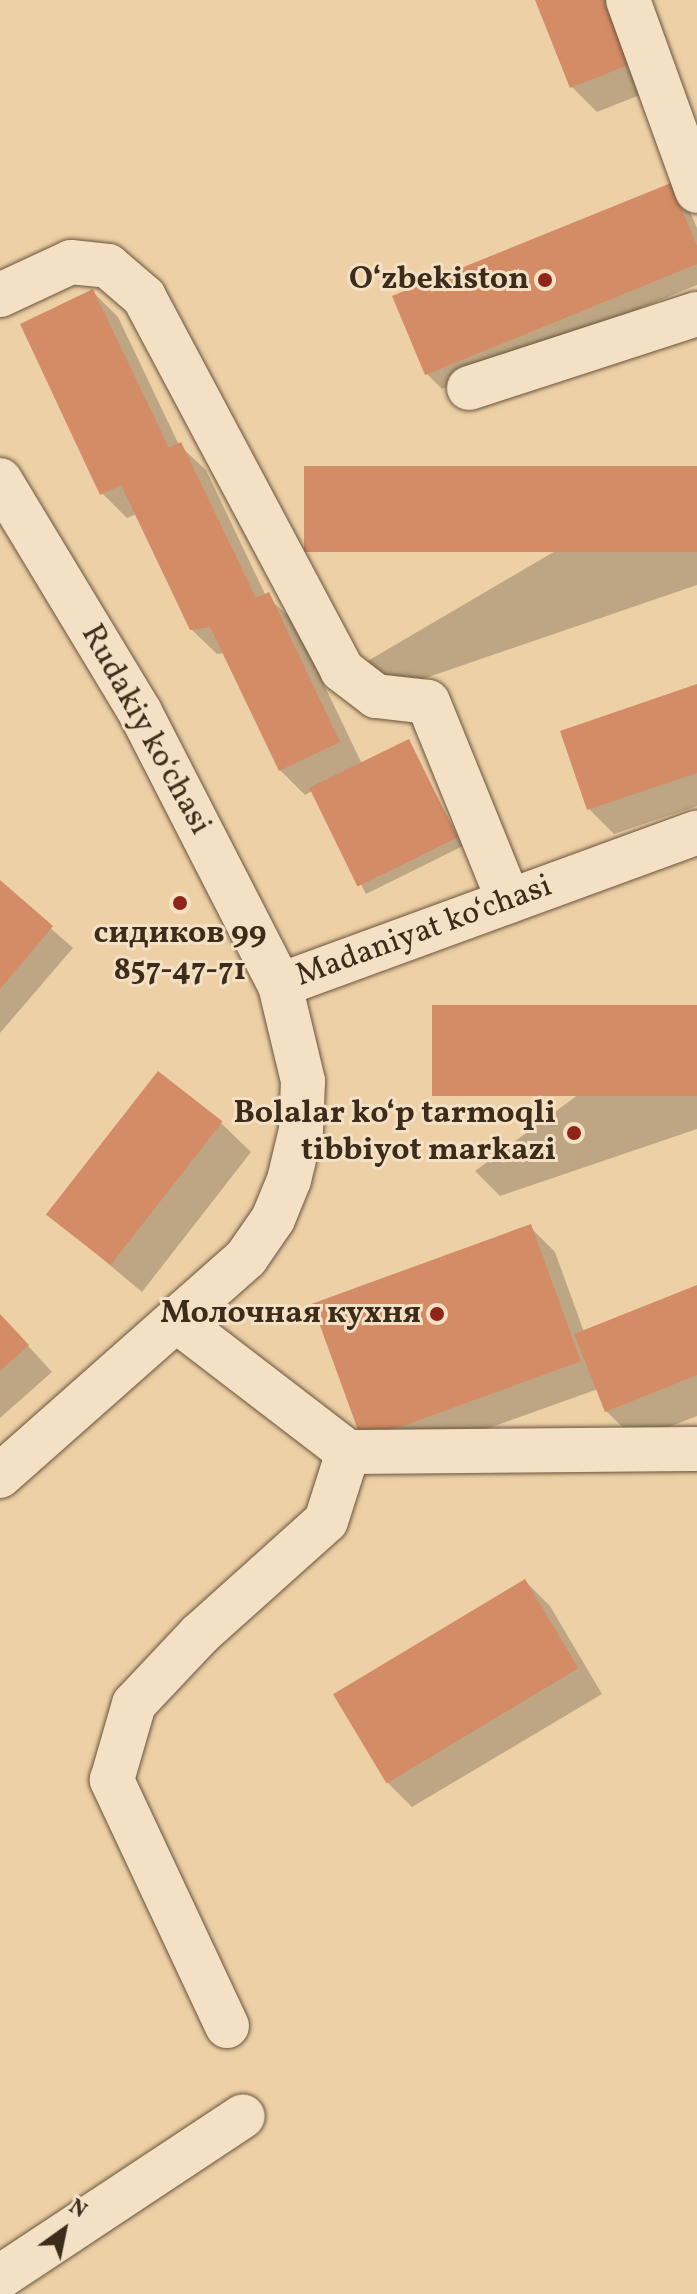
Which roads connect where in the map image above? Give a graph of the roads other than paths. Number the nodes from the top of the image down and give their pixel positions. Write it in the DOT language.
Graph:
graph roads {
  1 [pos="628,0"];
  2 [pos="697,191"];
  3 [pos="0,295"];
  4 [pos="697,314"];
  5 [pos="469,388"];
  6 [pos="0,480"];
  7 [pos="697,832"];
  8 [pos="509,901"];
  9 [pos="280,985"];
  10 [pos="177,1321"];
  11 [pos="697,1449"];
  12 [pos="348,1452"];
  13 [pos="0,1476"];
  14 [pos="227,2026"];
  15 [pos="243,2116"];
  16 [pos="0,2277"];
  1 -- 2 [label="street"];
  3 -- 8 [label="street"];
  4 -- 5 [label="street"];
  6 -- 9 [label="street, Rudakiy ko‘chasi"];
  7 -- 8 [label="street, Madaniyat ko‘chasi"];
  8 -- 9 [label="street, Madaniyat ko‘chasi"];
  9 -- 10 [label="street, Madaniyat ko‘chasi"];
  10 -- 12 [label="street"];
  10 -- 13 [label="street, Madaniyat ko‘chasi"];
  11 -- 12 [label="street"];
  12 -- 14 [label="street"];
  15 -- 16 [label="street"];
}
